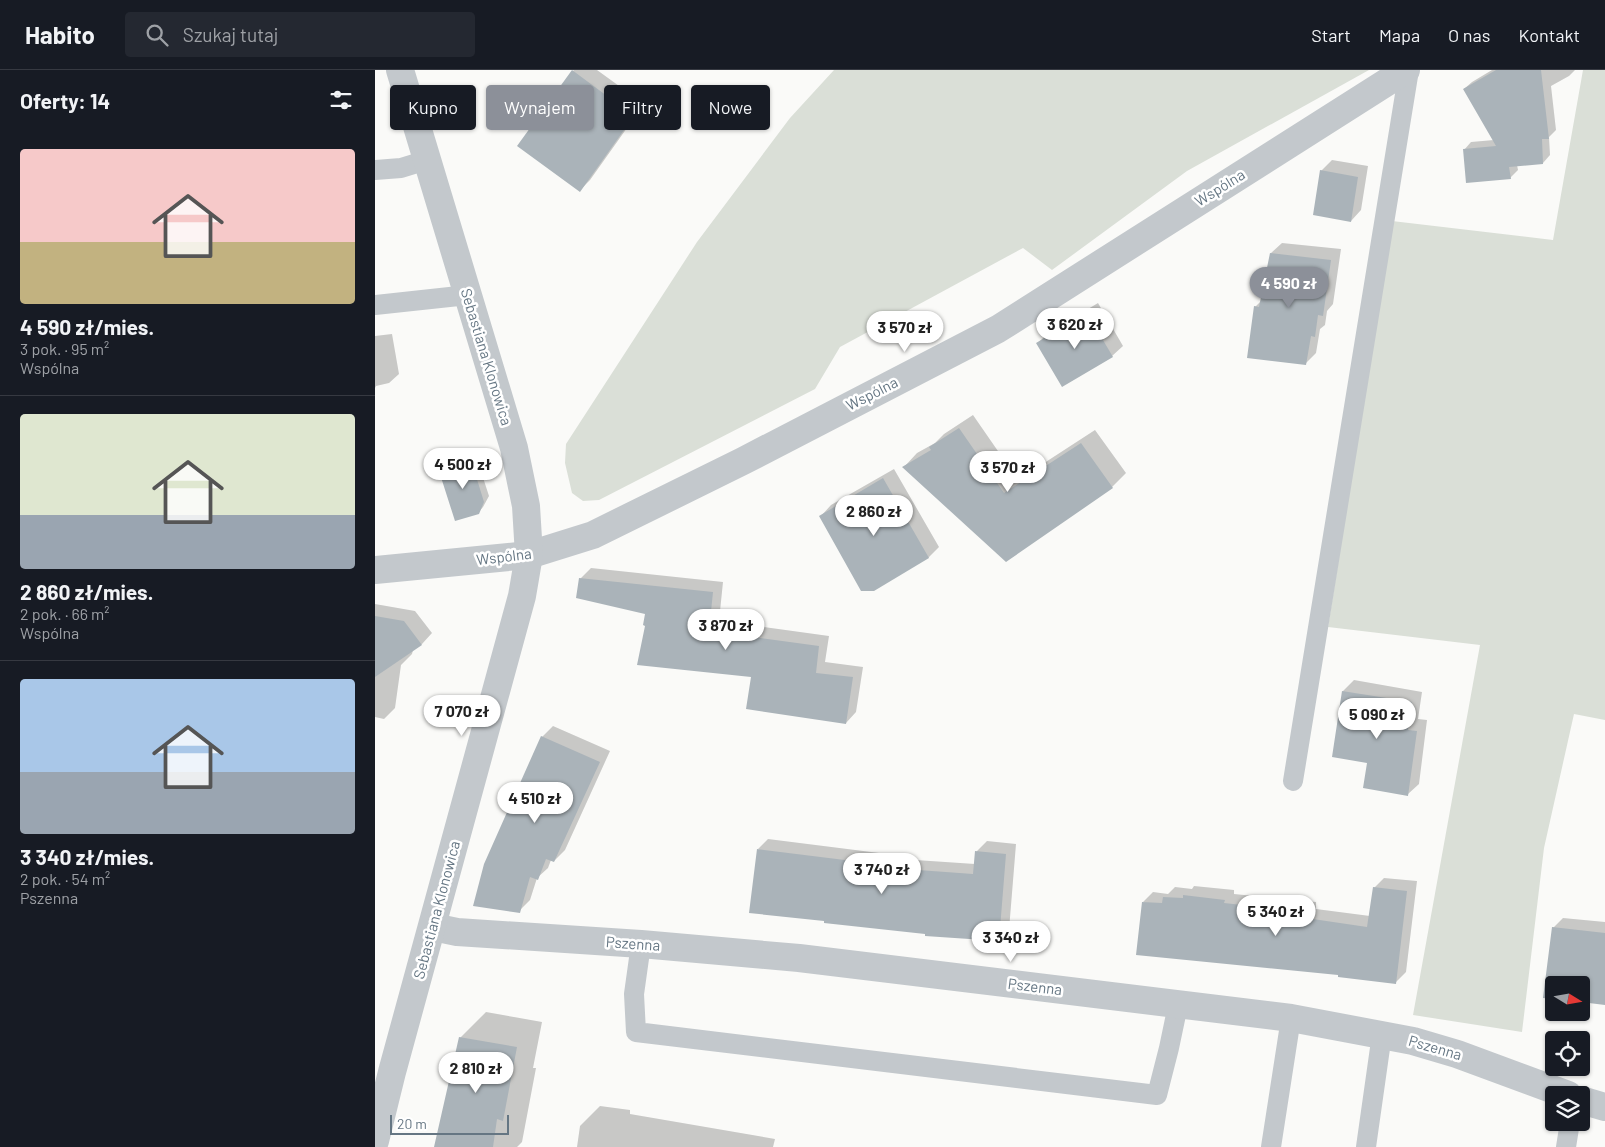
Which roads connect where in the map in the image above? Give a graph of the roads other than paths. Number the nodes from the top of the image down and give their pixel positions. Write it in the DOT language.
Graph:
graph roads {
  1 [pos="400,70"];
  2 [pos="1407,70"];
  3 [pos="427,160"];
  4 [pos="375,170"];
  5 [pos="468,295"];
  6 [pos="375,305"];
  7 [pos="529,555"];
  8 [pos="375,570"];
  9 [pos="1293,780"];
  10 [pos="433,927"];
  11 [pos="641,944"];
  12 [pos="1177,1005"];
  13 [pos="1291,1018"];
  14 [pos="1382,1034"];
  15 [pos="1545,1087"];
  16 [pos="1590,1103"];
  17 [pos="1605,1107"];
  18 [pos="1569,1131"];
  19 [pos="375,1141"];
  20 [pos="1271,1147"];
  21 [pos="1366,1147"];
  22 [pos="1566,1147"];
  1 -- 3 [label="street, Sebastiana Klonowica"];
  2 -- 7 [label="street, Wspólna"];
  2 -- 9 [label="lane"];
  3 -- 4 [label="lane"];
  3 -- 5 [label="street, Sebastiana Klonowica"];
  5 -- 6 [label="lane"];
  5 -- 7 [label="street, Sebastiana Klonowica"];
  7 -- 8 [label="street, Wspólna"];
  7 -- 10 [label="street, Sebastiana Klonowica"];
  10 -- 11 [label="street, Pszenna"];
  10 -- 19 [label="street, Sebastiana Klonowica"];
  11 -- 12 [label="street, Pszenna"];
  11 -- 12 [label="lane"];
  12 -- 13 [label="street, Pszenna"];
  13 -- 14 [label="street, Pszenna"];
  13 -- 20 [label="lane"];
  14 -- 15 [label="street, Pszenna"];
  14 -- 21 [label="lane"];
  16 -- 17 [label="street"];
  18 -- 22 [label="lane"];
}
